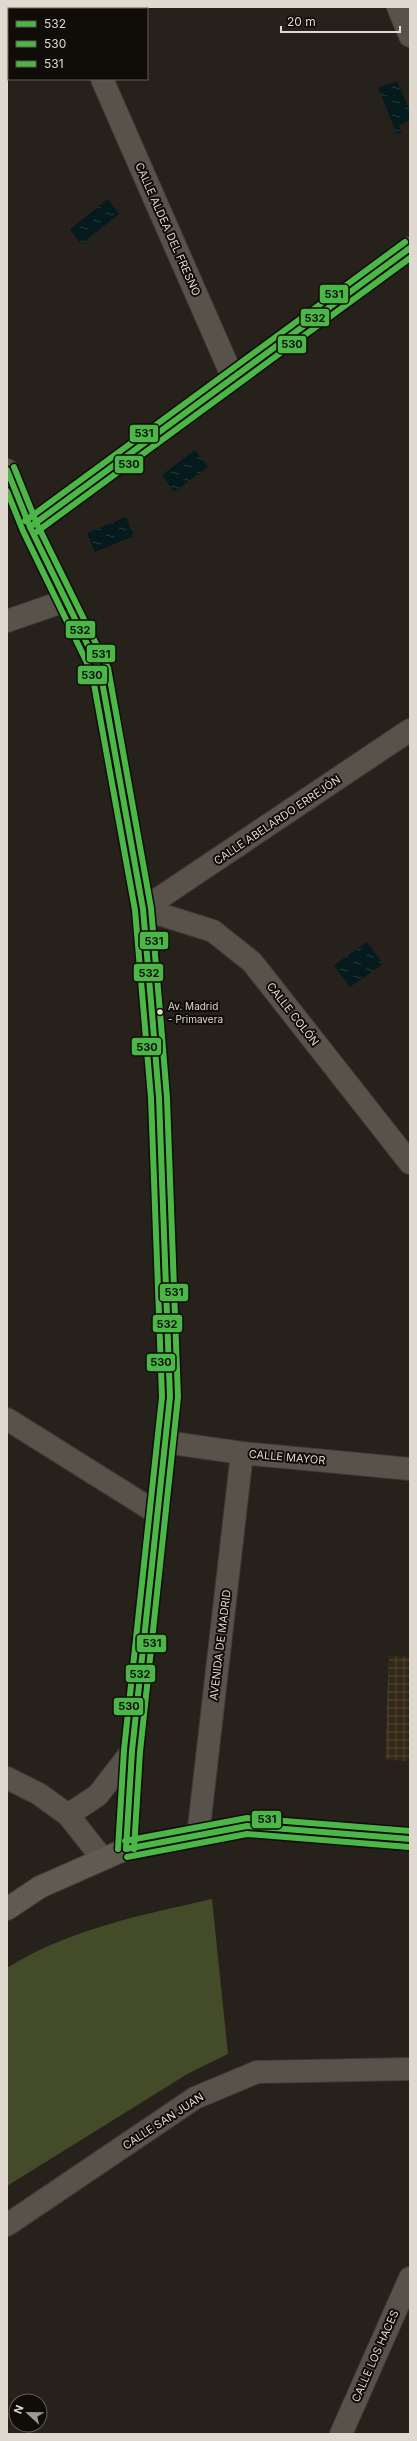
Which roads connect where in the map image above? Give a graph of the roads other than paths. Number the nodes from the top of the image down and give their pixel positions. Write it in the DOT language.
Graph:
graph roads {
  1 [pos="398,7"];
  2 [pos="410,36"];
  3 [pos="102,80"];
  4 [pos="410,248"];
  5 [pos="233,378"];
  6 [pos="7,470"];
  7 [pos="30,526"];
  8 [pos="65,602"];
  9 [pos="7,621"];
  10 [pos="410,730"];
  11 [pos="143,909"];
  12 [pos="410,1163"];
  13 [pos="7,1419"];
  14 [pos="165,1442"];
  15 [pos="242,1453"];
  16 [pos="410,1469"];
  17 [pos="157,1513"];
  18 [pos="132,1752"];
  19 [pos="7,1778"];
  20 [pos="68,1815"];
  21 [pos="198,1836"];
  22 [pos="410,1839"];
  23 [pos="126,1849"];
  24 [pos="102,1858"];
  25 [pos="7,1909"];
  26 [pos="410,2068"];
  27 [pos="7,2225"];
  28 [pos="410,2278"];
  29 [pos="341,2434"];
  1 -- 2 [label="street"];
  3 -- 5 [label="street, CALLE ALDEA DEL FRESNO"];
  4 -- 5 [label="street"];
  5 -- 7 [label="street"];
  6 -- 7 [label="street"];
  7 -- 8 [label="street"];
  8 -- 9 [label="street"];
  8 -- 11 [label="street"];
  10 -- 11 [label="street, CALLE ABELARDO ERREJÓN"];
  11 -- 12 [label="street, CALLE COLÓN"];
  11 -- 14 [label="street"];
  13 -- 17 [label="street"];
  14 -- 15 [label="street, CALLE MAYOR"];
  14 -- 17 [label="street"];
  15 -- 16 [label="street, CALLE MAYOR"];
  15 -- 21 [label="street, AVENIDA DE MADRID"];
  17 -- 18 [label="street"];
  18 -- 20 [label="street"];
  18 -- 23 [label="street"];
  19 -- 20 [label="street"];
  20 -- 24 [label="street"];
  21 -- 22 [label="main road"];
  21 -- 23 [label="main road"];
  23 -- 24 [label="main road"];
  24 -- 25 [label="main road"];
  26 -- 27 [label="street, CALLE SAN JUAN"];
  28 -- 29 [label="street, CALLE LOS HACES"];
}
